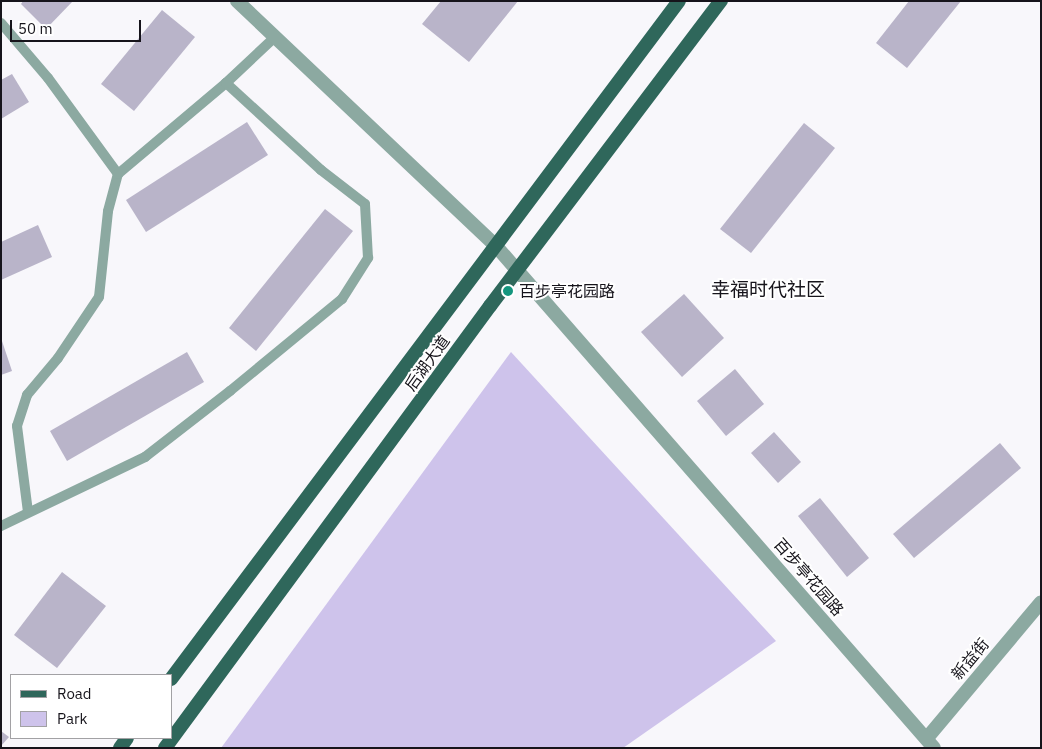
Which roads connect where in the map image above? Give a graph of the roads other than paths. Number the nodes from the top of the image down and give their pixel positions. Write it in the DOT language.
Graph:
graph roads {
  1 [pos="237,1"];
  2 [pos="679,1"];
  3 [pos="721,1"];
  4 [pos="1,23"];
  5 [pos="275,37"];
  6 [pos="226,83"];
  7 [pos="118,174"];
  8 [pos="496,246"];
  9 [pos="517,270"];
  10 [pos="28,512"];
  11 [pos="1,526"];
  12 [pos="1041,602"];
  13 [pos="172,678"];
  14 [pos="172,738"];
  15 [pos="930,743"];
  1 -- 5 [label="street, 百步亭花园路"];
  2 -- 8 [label="main road, 后湖大道"];
  3 -- 9 [label="main road, 后湖大道"];
  4 -- 7 [label="lane"];
  5 -- 6 [label="lane"];
  5 -- 8 [label="street, 百步亭花园路"];
  6 -- 7 [label="lane"];
  6 -- 10 [label="lane"];
  7 -- 10 [label="lane"];
  8 -- 9 [label="street, 百步亭花园路"];
  8 -- 13 [label="main road, 后湖大道"];
  9 -- 14 [label="main road, 后湖大道"];
  9 -- 15 [label="street, 百步亭花园路"];
  10 -- 11 [label="lane"];
  12 -- 15 [label="street, 新益街"];
}
